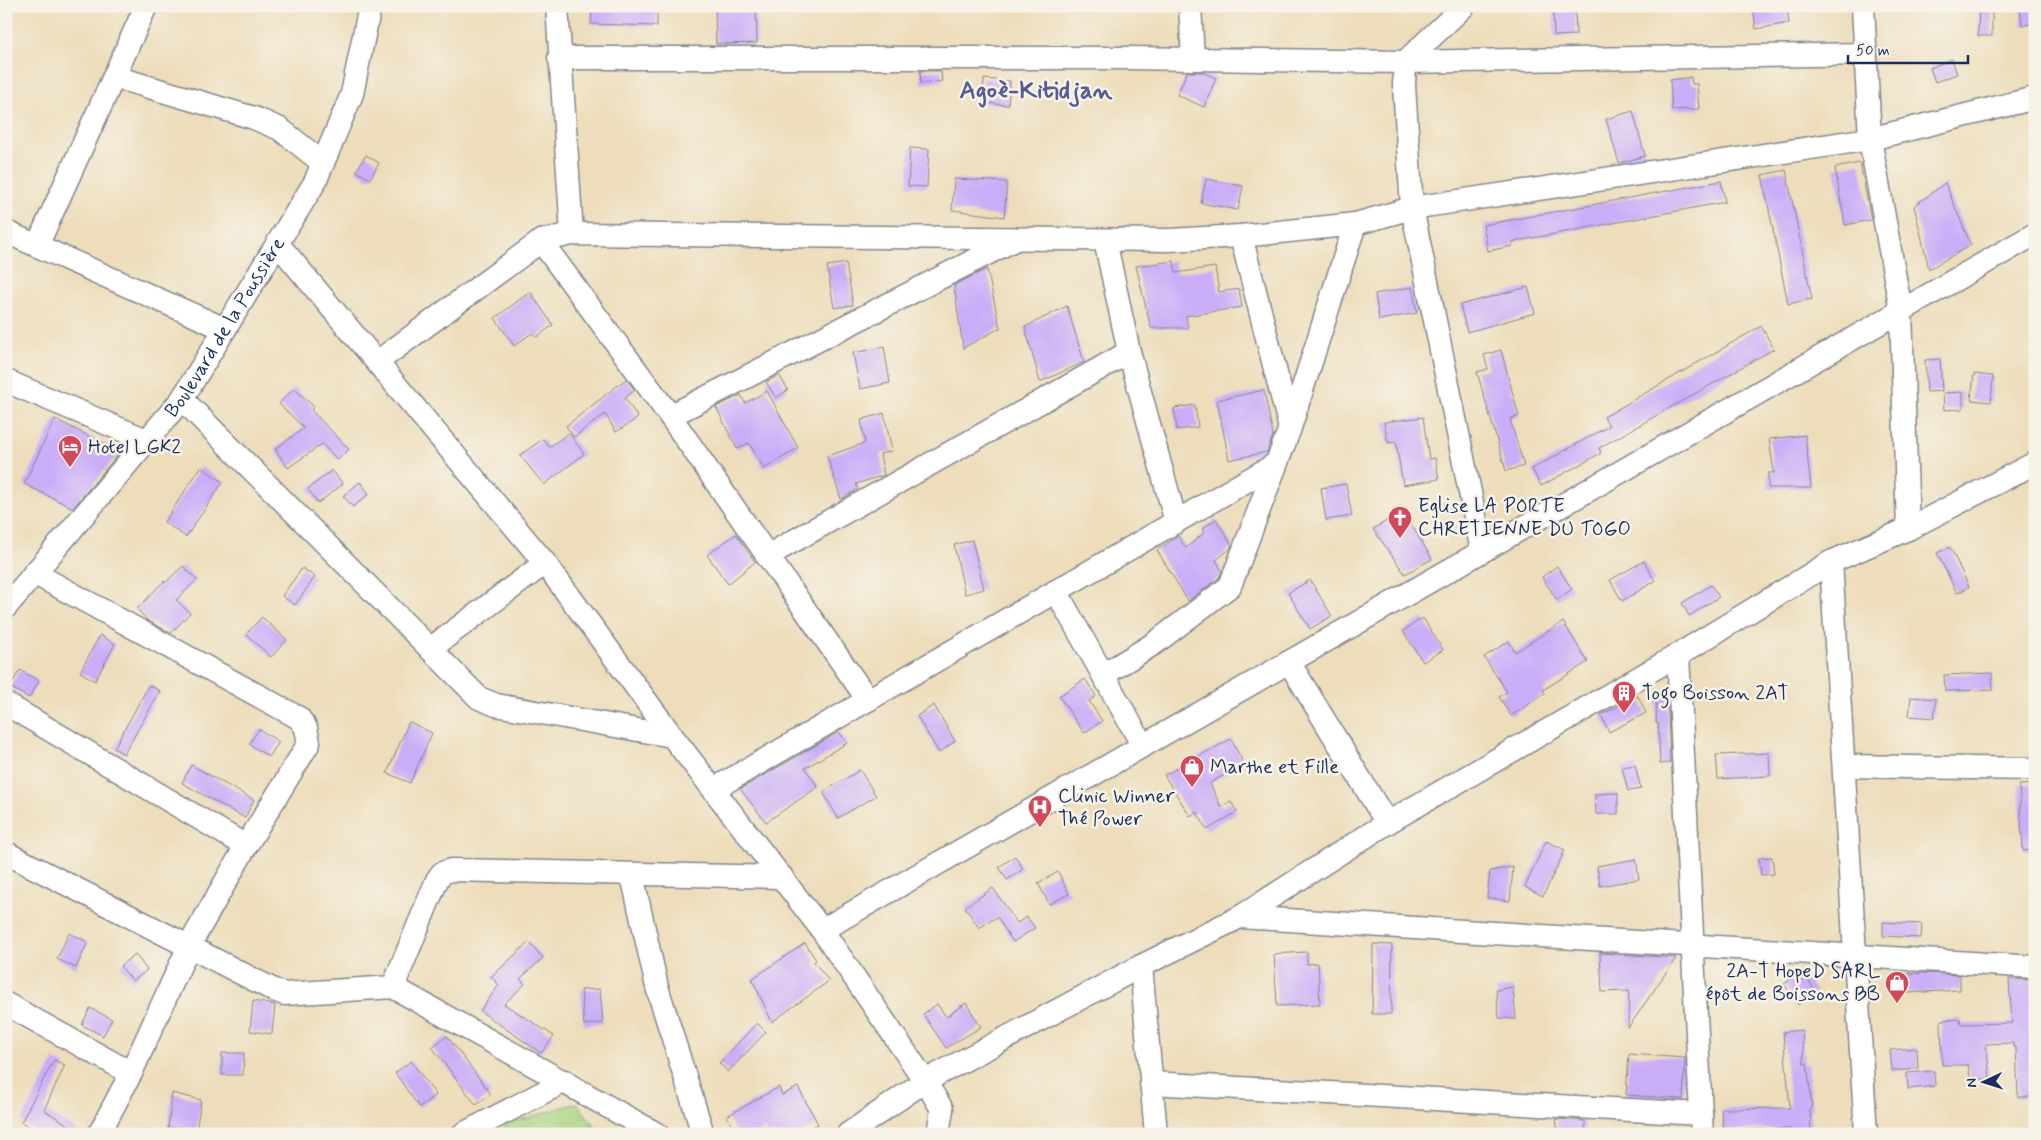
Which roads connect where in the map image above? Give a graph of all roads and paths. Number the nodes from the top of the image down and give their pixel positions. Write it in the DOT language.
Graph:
graph roads {
  1 [pos="146,6"];
  2 [pos="557,6"];
  3 [pos="1190,6"];
  4 [pos="1464,6"];
  5 [pos="1863,6"];
  6 [pos="368,7"];
  7 [pos="1866,54"];
  8 [pos="559,58"];
  9 [pos="1193,59"];
  10 [pos="1406,62"];
  11 [pos="115,77"];
  12 [pos="2035,98"];
  13 [pos="1870,139"];
  14 [pos="323,163"];
  15 [pos="1412,208"];
  16 [pos="1354,224"];
  17 [pos="6,232"];
  18 [pos="572,234"];
  19 [pos="2035,234"];
  20 [pos="1241,236"];
  21 [pos="1017,238"];
  22 [pos="1105,240"];
  23 [pos="541,241"];
  24 [pos="278,244"];
  25 [pos="38,246"];
  26 [pos="1901,311"];
  27 [pos="224,329"];
  28 [pos="1129,352"];
  29 [pos="377,362"];
  30 [pos="6,381"];
  31 [pos="182,399"];
  32 [pos="670,416"];
  33 [pos="1290,428"];
  34 [pos="146,440"];
  35 [pos="2035,463"];
  36 [pos="1274,465"];
  37 [pos="1176,522"];
  38 [pos="1908,529"];
  39 [pos="1482,551"];
  40 [pos="767,556"];
  41 [pos="1830,562"];
  42 [pos="545,563"];
  43 [pos="34,573"];
  44 [pos="1056,591"];
  45 [pos="6,607"];
  46 [pos="430,649"];
  47 [pos="1678,654"];
  48 [pos="1289,662"];
  49 [pos="1103,675"];
  50 [pos="868,700"];
  51 [pos="6,704"];
  52 [pos="672,736"];
  53 [pos="1143,746"];
  54 [pos="1844,766"];
  55 [pos="2035,769"];
  56 [pos="714,789"];
  57 [pos="1387,823"];
  58 [pos="246,846"];
  59 [pos="6,853"];
  60 [pos="632,875"];
  61 [pos="782,877"];
  62 [pos="1240,917"];
  63 [pos="822,930"];
  64 [pos="189,946"];
  65 [pos="1692,946"];
  66 [pos="1856,957"];
  67 [pos="1141,966"];
  68 [pos="2035,967"];
  69 [pos="393,986"];
  70 [pos="6,1004"];
  71 [pos="131,1073"];
  72 [pos="565,1081"];
  73 [pos="925,1081"];
  74 [pos="1151,1083"];
  75 [pos="1702,1124"];
  76 [pos="99,1134"];
  77 [pos="463,1134"];
  78 [pos="656,1134"];
  79 [pos="703,1134"];
  80 [pos="848,1134"];
  81 [pos="938,1134"];
  82 [pos="1156,1134"];
  83 [pos="1866,1134"];
  1 -- 11 [label="street"];
  2 -- 8 [label="street"];
  3 -- 9 [label="street"];
  4 -- 10 [label="street"];
  5 -- 7 [label="street"];
  6 -- 14 [label="street, Boulevard de la Poussière"];
  7 -- 10 [label="street"];
  7 -- 13 [label="street"];
  8 -- 9 [label="street"];
  8 -- 18 [label="street"];
  9 -- 10 [label="street"];
  10 -- 15 [label="street"];
  11 -- 14 [label="street"];
  11 -- 25 [label="street"];
  12 -- 13 [label="street"];
  13 -- 15 [label="street"];
  13 -- 26 [label="street"];
  14 -- 24 [label="street, Boulevard de la Poussière"];
  15 -- 16 [label="street"];
  15 -- 39 [label="street"];
  16 -- 20 [label="street"];
  16 -- 33 [label="street"];
  17 -- 25 [label="street"];
  18 -- 21 [label="street"];
  18 -- 23 [label="street"];
  19 -- 26 [label="street"];
  20 -- 22 [label="street"];
  20 -- 33 [label="street"];
  21 -- 22 [label="street"];
  21 -- 32 [label="street"];
  22 -- 28 [label="street"];
  23 -- 29 [label="street"];
  23 -- 32 [label="street"];
  24 -- 27 [label="street, Boulevard de la Poussière"];
  24 -- 29 [label="street"];
  25 -- 27 [label="street"];
  26 -- 38 [label="street"];
  26 -- 39 [label="street"];
  27 -- 31 [label="street, Boulevard de la Poussière"];
  28 -- 37 [label="street"];
  28 -- 40 [label="street"];
  29 -- 42 [label="street"];
  30 -- 34 [label="street"];
  31 -- 34 [label="street, Boulevard de la Poussière"];
  31 -- 46 [label="street"];
  32 -- 40 [label="street"];
  33 -- 36 [label="street"];
  34 -- 43 [label="street, Boulevard de la Poussière"];
  35 -- 38 [label="street"];
  36 -- 37 [label="street"];
  36 -- 49 [label="street"];
  37 -- 44 [label="street"];
  38 -- 41 [label="street"];
  39 -- 48 [label="street"];
  40 -- 50 [label="street"];
  41 -- 47 [label="street"];
  41 -- 54 [label="street"];
  42 -- 46 [label="street"];
  42 -- 52 [label="street"];
  43 -- 45 [label="street, Boulevard de la Poussière"];
  43 -- 58 [label="street"];
  44 -- 49 [label="street"];
  44 -- 50 [label="street"];
  46 -- 52 [label="street"];
  47 -- 57 [label="street"];
  47 -- 65 [label="street"];
  48 -- 53 [label="street"];
  48 -- 57 [label="street"];
  49 -- 53 [label="street"];
  50 -- 56 [label="street"];
  51 -- 58 [label="street"];
  52 -- 56 [label="street"];
  53 -- 63 [label="street"];
  54 -- 55 [label="street"];
  54 -- 66 [label="street"];
  56 -- 61 [label="street"];
  57 -- 62 [label="street"];
  58 -- 64 [label="street"];
  59 -- 64 [label="street"];
  60 -- 61 [label="street"];
  60 -- 69 [label="street"];
  60 -- 79 [label="street"];
  61 -- 63 [label="street"];
  62 -- 65 [label="street"];
  62 -- 67 [label="street"];
  63 -- 73 [label="street"];
  64 -- 69 [label="street"];
  64 -- 71 [label="street"];
  65 -- 66 [label="street"];
  65 -- 75 [label="street"];
  66 -- 68 [label="street"];
  66 -- 83 [label="street"];
  67 -- 73 [label="street"];
  67 -- 74 [label="street"];
  69 -- 72 [label="street"];
  70 -- 71 [label="street"];
  71 -- 76 [label="street"];
  72 -- 77 [label="street"];
  72 -- 78 [label="street"];
  73 -- 80 [label="street"];
  73 -- 81 [label="street"];
  74 -- 75 [label="street"];
  74 -- 82 [label="street"];
}
